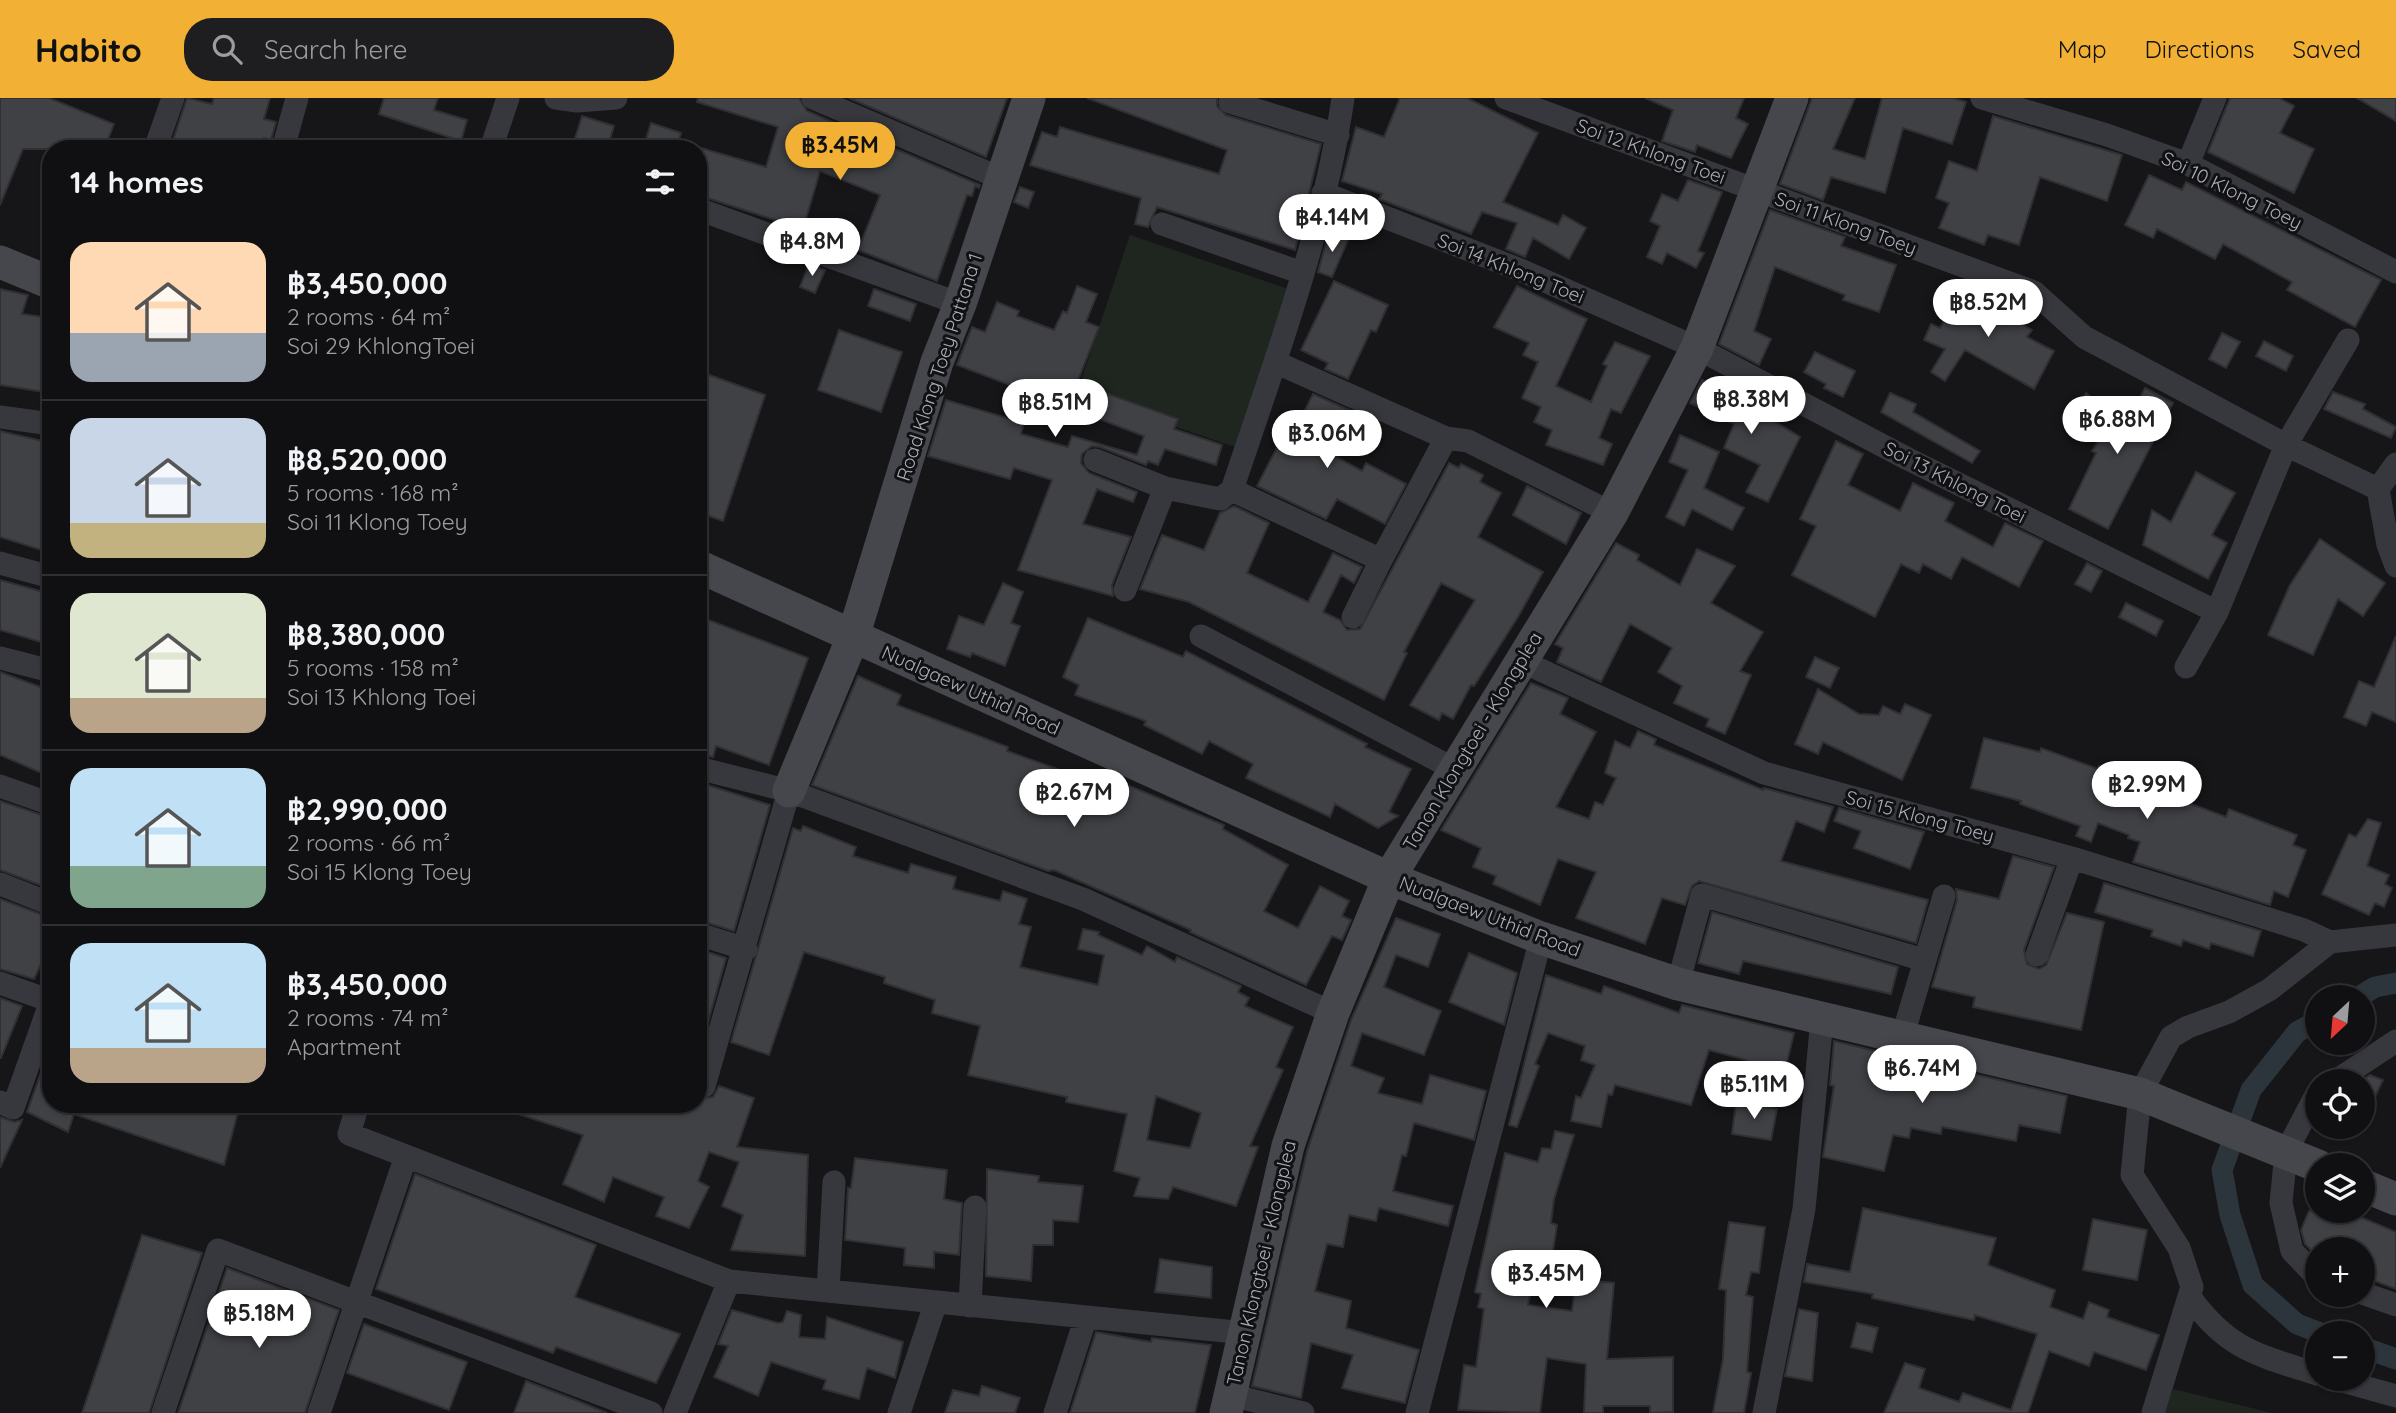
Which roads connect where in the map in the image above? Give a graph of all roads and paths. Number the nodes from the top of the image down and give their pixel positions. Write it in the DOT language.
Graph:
graph roads {
  1 [pos="173,98"];
  2 [pos="297,98"];
  3 [pos="508,98"];
  4 [pos="556,98"];
  5 [pos="616,98"];
  6 [pos="813,98"];
  7 [pos="1029,98"];
  8 [pos="1343,98"];
  9 [pos="1506,98"];
  10 [pos="1792,98"];
  11 [pos="1982,98"];
  12 [pos="2214,98"];
  13 [pos="1230,102"];
  14 [pos="1338,135"];
  15 [pos="158,140"];
  16 [pos="285,140"];
  17 [pos="494,140"];
  18 [pos="2188,164"];
  19 [pos="1000,178"];
  20 [pos="1756,190"];
  21 [pos="1323,193"];
  22 [pos="707,212"];
  23 [pos="1162,224"];
  24 [pos="0,262"];
  25 [pos="2396,272"];
  26 [pos="1301,273"];
  27 [pos="42,279"];
  28 [pos="960,304"];
  29 [pos="2348,340"];
  30 [pos="1697,348"];
  31 [pos="1275,362"];
  32 [pos="0,417"];
  33 [pos="42,423"];
  34 [pos="1457,439"];
  35 [pos="2286,445"];
  36 [pos="1095,460"];
  37 [pos="2396,464"];
  38 [pos="1165,488"];
  39 [pos="2378,489"];
  40 [pos="1232,490"];
  41 [pos="1612,513"];
  42 [pos="1381,560"];
  43 [pos="0,563"];
  44 [pos="2396,566"];
  45 [pos="707,570"];
  46 [pos="42,575"];
  47 [pos="1125,590"];
  48 [pos="2217,612"];
  49 [pos="1353,617"];
  50 [pos="1201,636"];
  51 [pos="853,637"];
  52 [pos="0,658"];
  53 [pos="1521,661"];
  54 [pos="2186,667"];
  55 [pos="42,669"];
  56 [pos="1454,769"];
  57 [pos="707,770"];
  58 [pos="0,786"];
  59 [pos="789,791"];
  60 [pos="42,801"];
  61 [pos="2072,858"];
  62 [pos="1389,878"];
  63 [pos="0,884"];
  64 [pos="1944,896"];
  65 [pos="42,901"];
  66 [pos="2396,935"];
  67 [pos="707,937"];
  68 [pos="1541,938"];
  69 [pos="2330,942"];
  70 [pos="746,949"];
  71 [pos="2037,954"];
  72 [pos="1924,960"];
  73 [pos="0,983"];
  74 [pos="1678,985"];
  75 [pos="42,998"];
  76 [pos="1334,1013"];
  77 [pos="1822,1019"];
  78 [pos="42,1026"];
  79 [pos="1902,1038"];
  80 [pos="2396,1041"];
  81 [pos="2354,1069"];
  82 [pos="707,1076"];
  83 [pos="2152,1099"];
  84 [pos="0,1102"];
  85 [pos="2305,1112"];
  86 [pos="355,1113"];
  87 [pos="2281,1150"];
  88 [pos="406,1156"];
  89 [pos="2305,1160"];
  90 [pos="834,1182"];
  91 [pos="2375,1190"];
  92 [pos="2396,1199"];
  93 [pos="975,1207"];
  94 [pos="2305,1265"];
  95 [pos="729,1282"];
  96 [pos="828,1291"];
  97 [pos="2190,1297"];
  98 [pos="2375,1298"];
  99 [pos="357,1302"];
  100 [pos="936,1302"];
  101 [pos="2396,1305"];
  102 [pos="970,1306"];
  103 [pos="1086,1317"];
  104 [pos="1245,1333"];
  105 [pos="2305,1370"];
  106 [pos="2375,1390"];
  107 [pos="2396,1396"];
  108 [pos="1228,1404"];
  109 [pos="163,1413"];
  110 [pos="319,1413"];
  111 [pos="651,1413"];
  112 [pos="675,1413"];
  113 [pos="899,1413"];
  114 [pos="1055,1413"];
  115 [pos="1303,1413"];
  116 [pos="1417,1413"];
  117 [pos="1764,1413"];
  118 [pos="2153,1413"];
  1 -- 15 [label="street"];
  2 -- 16 [label="street"];
  3 -- 17 [label="street"];
  4 -- 5 [label="street"];
  6 -- 19 [label="street"];
  7 -- 19 [label="street, Road Klong Toey Pattana 1"];
  8 -- 14 [label="street"];
  9 -- 20 [label="street, Soi 12 Khlong Toei"];
  10 -- 20 [label="street, Tanon Klongtoei - Klongplea"];
  11 -- 18 [label="street, Soi 10 Klong Toey"];
  12 -- 18 [label="street"];
  13 -- 14 [label="street"];
  14 -- 21 [label="street"];
  18 -- 25 [label="street, Soi 10 Klong Toey"];
  19 -- 28 [label="street, Road Klong Toey Pattana 1"];
  20 -- 30 [label="street, Tanon Klongtoei - Klongplea"];
  20 -- 35 [label="street, Soi 11 Klong Toey"];
  21 -- 26 [label="street"];
  21 -- 30 [label="street, Soi 14 Khlong Toei"];
  22 -- 28 [label="street"];
  23 -- 26 [label="street"];
  24 -- 27 [label="street"];
  26 -- 31 [label="street"];
  28 -- 51 [label="street, Road Klong Toey Pattana 1"];
  29 -- 35 [label="street"];
  30 -- 41 [label="street, Tanon Klongtoei - Klongplea"];
  30 -- 48 [label="street, Soi 13 Khlong Toei"];
  31 -- 34 [label="street"];
  31 -- 40 [label="street"];
  32 -- 33 [label="street"];
  34 -- 41 [label="street"];
  34 -- 42 [label="street"];
  35 -- 39 [label="street, Soi 11 Klong Toey"];
  35 -- 48 [label="street"];
  36 -- 38 [label="street"];
  37 -- 39 [label="street"];
  38 -- 40 [label="street"];
  38 -- 47 [label="street"];
  39 -- 44 [label="street"];
  40 -- 42 [label="street"];
  41 -- 53 [label="street, Tanon Klongtoei - Klongplea"];
  42 -- 49 [label="street"];
  43 -- 46 [label="street"];
  45 -- 51 [label="street, Nualgaew Uthid Road"];
  48 -- 54 [label="street"];
  50 -- 56 [label="street"];
  51 -- 59 [label="street, Road Klong Toey Pattana 1"];
  51 -- 62 [label="street, Nualgaew Uthid Road"];
  52 -- 55 [label="street"];
  53 -- 56 [label="street, Tanon Klongtoei - Klongplea"];
  53 -- 61 [label="street, Soi 15 Klong Toey"];
  56 -- 62 [label="street, Tanon Klongtoei - Klongplea"];
  57 -- 59 [label="street"];
  58 -- 60 [label="street"];
  59 -- 70 [label="street"];
  59 -- 76 [label="street"];
  61 -- 69 [label="street, Soi 15 Klong Toey"];
  61 -- 71 [label="street"];
  62 -- 68 [label="street, Nualgaew Uthid Road"];
  62 -- 76 [label="street, Tanon Klongtoei - Klongplea"];
  63 -- 65 [label="street"];
  64 -- 72 [label="street"];
  66 -- 69 [label="street"];
  67 -- 70 [label="street"];
  68 -- 74 [label="street, Nualgaew Uthid Road"];
  68 -- 116 [label="street"];
  69 -- 83 [label="street"];
  70 -- 82 [label="street"];
  72 -- 74 [label="street"];
  72 -- 79 [label="street"];
  73 -- 75 [label="street"];
  74 -- 77 [label="street, Nualgaew Uthid Road"];
  76 -- 104 [label="street, Tanon Klongtoei - Klongplea"];
  77 -- 79 [label="street, Nualgaew Uthid Road"];
  77 -- 117 [label="street"];
  78 -- 84 [label="street"];
  79 -- 83 [label="street, Nualgaew Uthid Road"];
  80 -- 81 [label="street"];
  83 -- 87 [label="street, Nualgaew Uthid Road"];
  83 -- 97 [label="street"];
  85 -- 87 [label="street"];
  86 -- 88 [label="street"];
  87 -- 89 [label="street, Nualgaew Uthid Road"];
  87 -- 94 [label="street"];
  88 -- 95 [label="street"];
  88 -- 99 [label="street"];
  90 -- 96 [label="street"];
  91 -- 92 [label="street"];
  93 -- 102 [label="street"];
  95 -- 96 [label="street"];
  95 -- 112 [label="street"];
  96 -- 100 [label="street"];
  97 -- 105 [label="street"];
  97 -- 118 [label="street"];
  98 -- 101 [label="street"];
  99 -- 109 [label="street"];
  99 -- 110 [label="street"];
  99 -- 111 [label="street"];
  100 -- 102 [label="street"];
  100 -- 113 [label="street"];
  102 -- 103 [label="street"];
  103 -- 104 [label="street"];
  103 -- 114 [label="street"];
  104 -- 108 [label="street, Tanon Klongtoei - Klongplea"];
  106 -- 107 [label="street"];
  108 -- 115 [label="street"];
}
